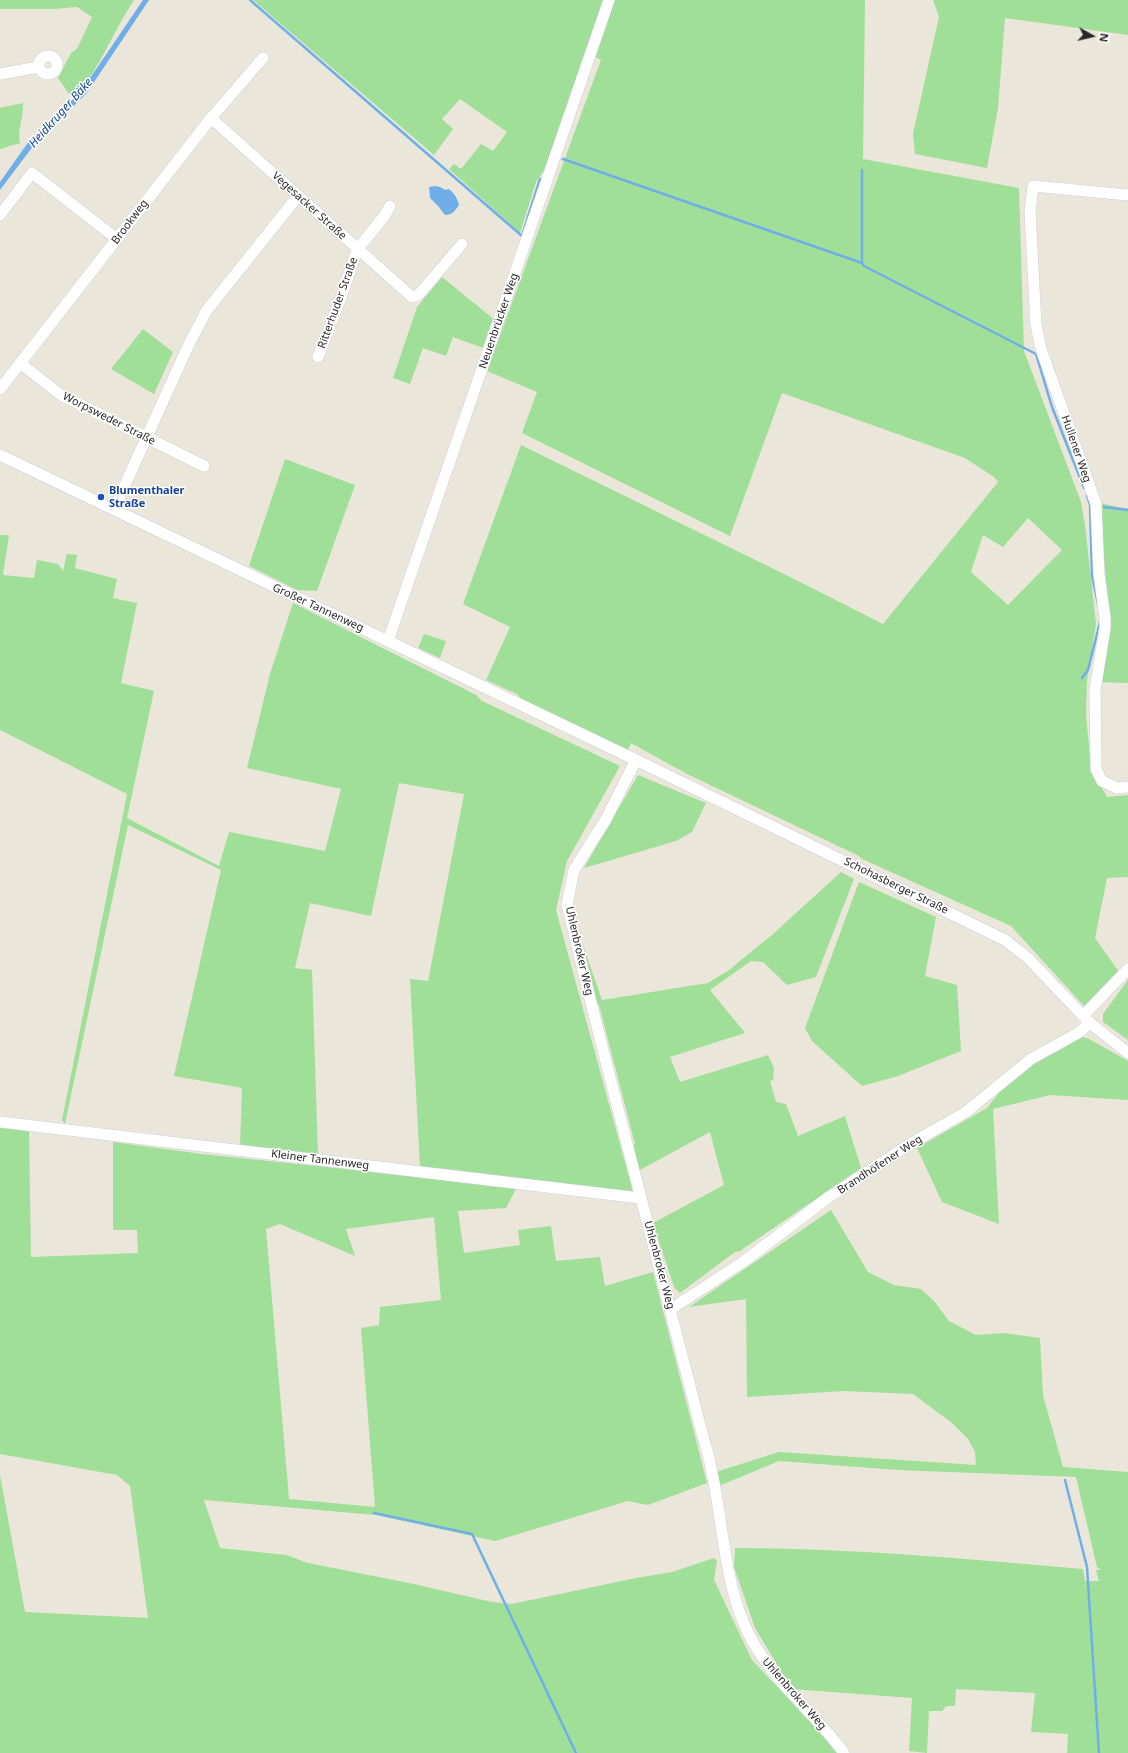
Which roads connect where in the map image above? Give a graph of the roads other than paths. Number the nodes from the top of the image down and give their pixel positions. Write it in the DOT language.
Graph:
graph roads {
  1 [pos="609,0"];
  2 [pos="263,58"];
  3 [pos="38,67"];
  4 [pos="0,74"];
  5 [pos="211,118"];
  6 [pos="1128,194"];
  7 [pos="298,196"];
  8 [pos="390,206"];
  9 [pos="0,215"];
  10 [pos="117,239"];
  11 [pos="462,244"];
  12 [pos="357,250"];
  13 [pos="318,357"];
  14 [pos="20,363"];
  15 [pos="0,389"];
  16 [pos="147,439"];
  17 [pos="0,455"];
  18 [pos="204,466"];
  19 [pos="114,509"];
  20 [pos="388,641"];
  21 [pos="636,760"];
  22 [pos="1128,787"];
  23 [pos="1128,969"];
  24 [pos="1086,1020"];
  25 [pos="1128,1053"];
  26 [pos="0,1122"];
  27 [pos="640,1198"];
  28 [pos="671,1309"];
  29 [pos="844,1753"];
  1 -- 20 [label="street, Neuenbrücker Weg"];
  2 -- 5 [label="street, Brookweg"];
  3 -- 4 [label="street"];
  5 -- 7 [label="street, Vegesacker Straße"];
  5 -- 10 [label="street, Brookweg"];
  6 -- 22 [label="street, Hullener Weg"];
  7 -- 12 [label="street, Vegesacker Straße"];
  7 -- 16 [label="street"];
  8 -- 12 [label="street"];
  9 -- 10 [label="street"];
  10 -- 14 [label="street, Brookweg"];
  11 -- 12 [label="street, Vegesacker Straße"];
  12 -- 13 [label="street, Ritterhuder Straße"];
  14 -- 15 [label="street, Brookweg"];
  14 -- 16 [label="street, Worpsweder Straße"];
  16 -- 18 [label="street, Worpsweder Straße"];
  16 -- 19 [label="street"];
  17 -- 19 [label="street, Großer Tannenweg"];
  19 -- 20 [label="street, Großer Tannenweg"];
  20 -- 21 [label="street, Großer Tannenweg"];
  21 -- 24 [label="street, Schohasberger Straße"];
  21 -- 27 [label="street, Uhlenbroker Weg"];
  23 -- 24 [label="street, Brandhöfener Weg"];
  24 -- 25 [label="street, Schohasberger Straße"];
  24 -- 28 [label="street, Brandhöfener Weg"];
  26 -- 27 [label="street, Kleiner Tannenweg"];
  27 -- 28 [label="street, Uhlenbroker Weg"];
  28 -- 29 [label="street, Uhlenbroker Weg"];
}
